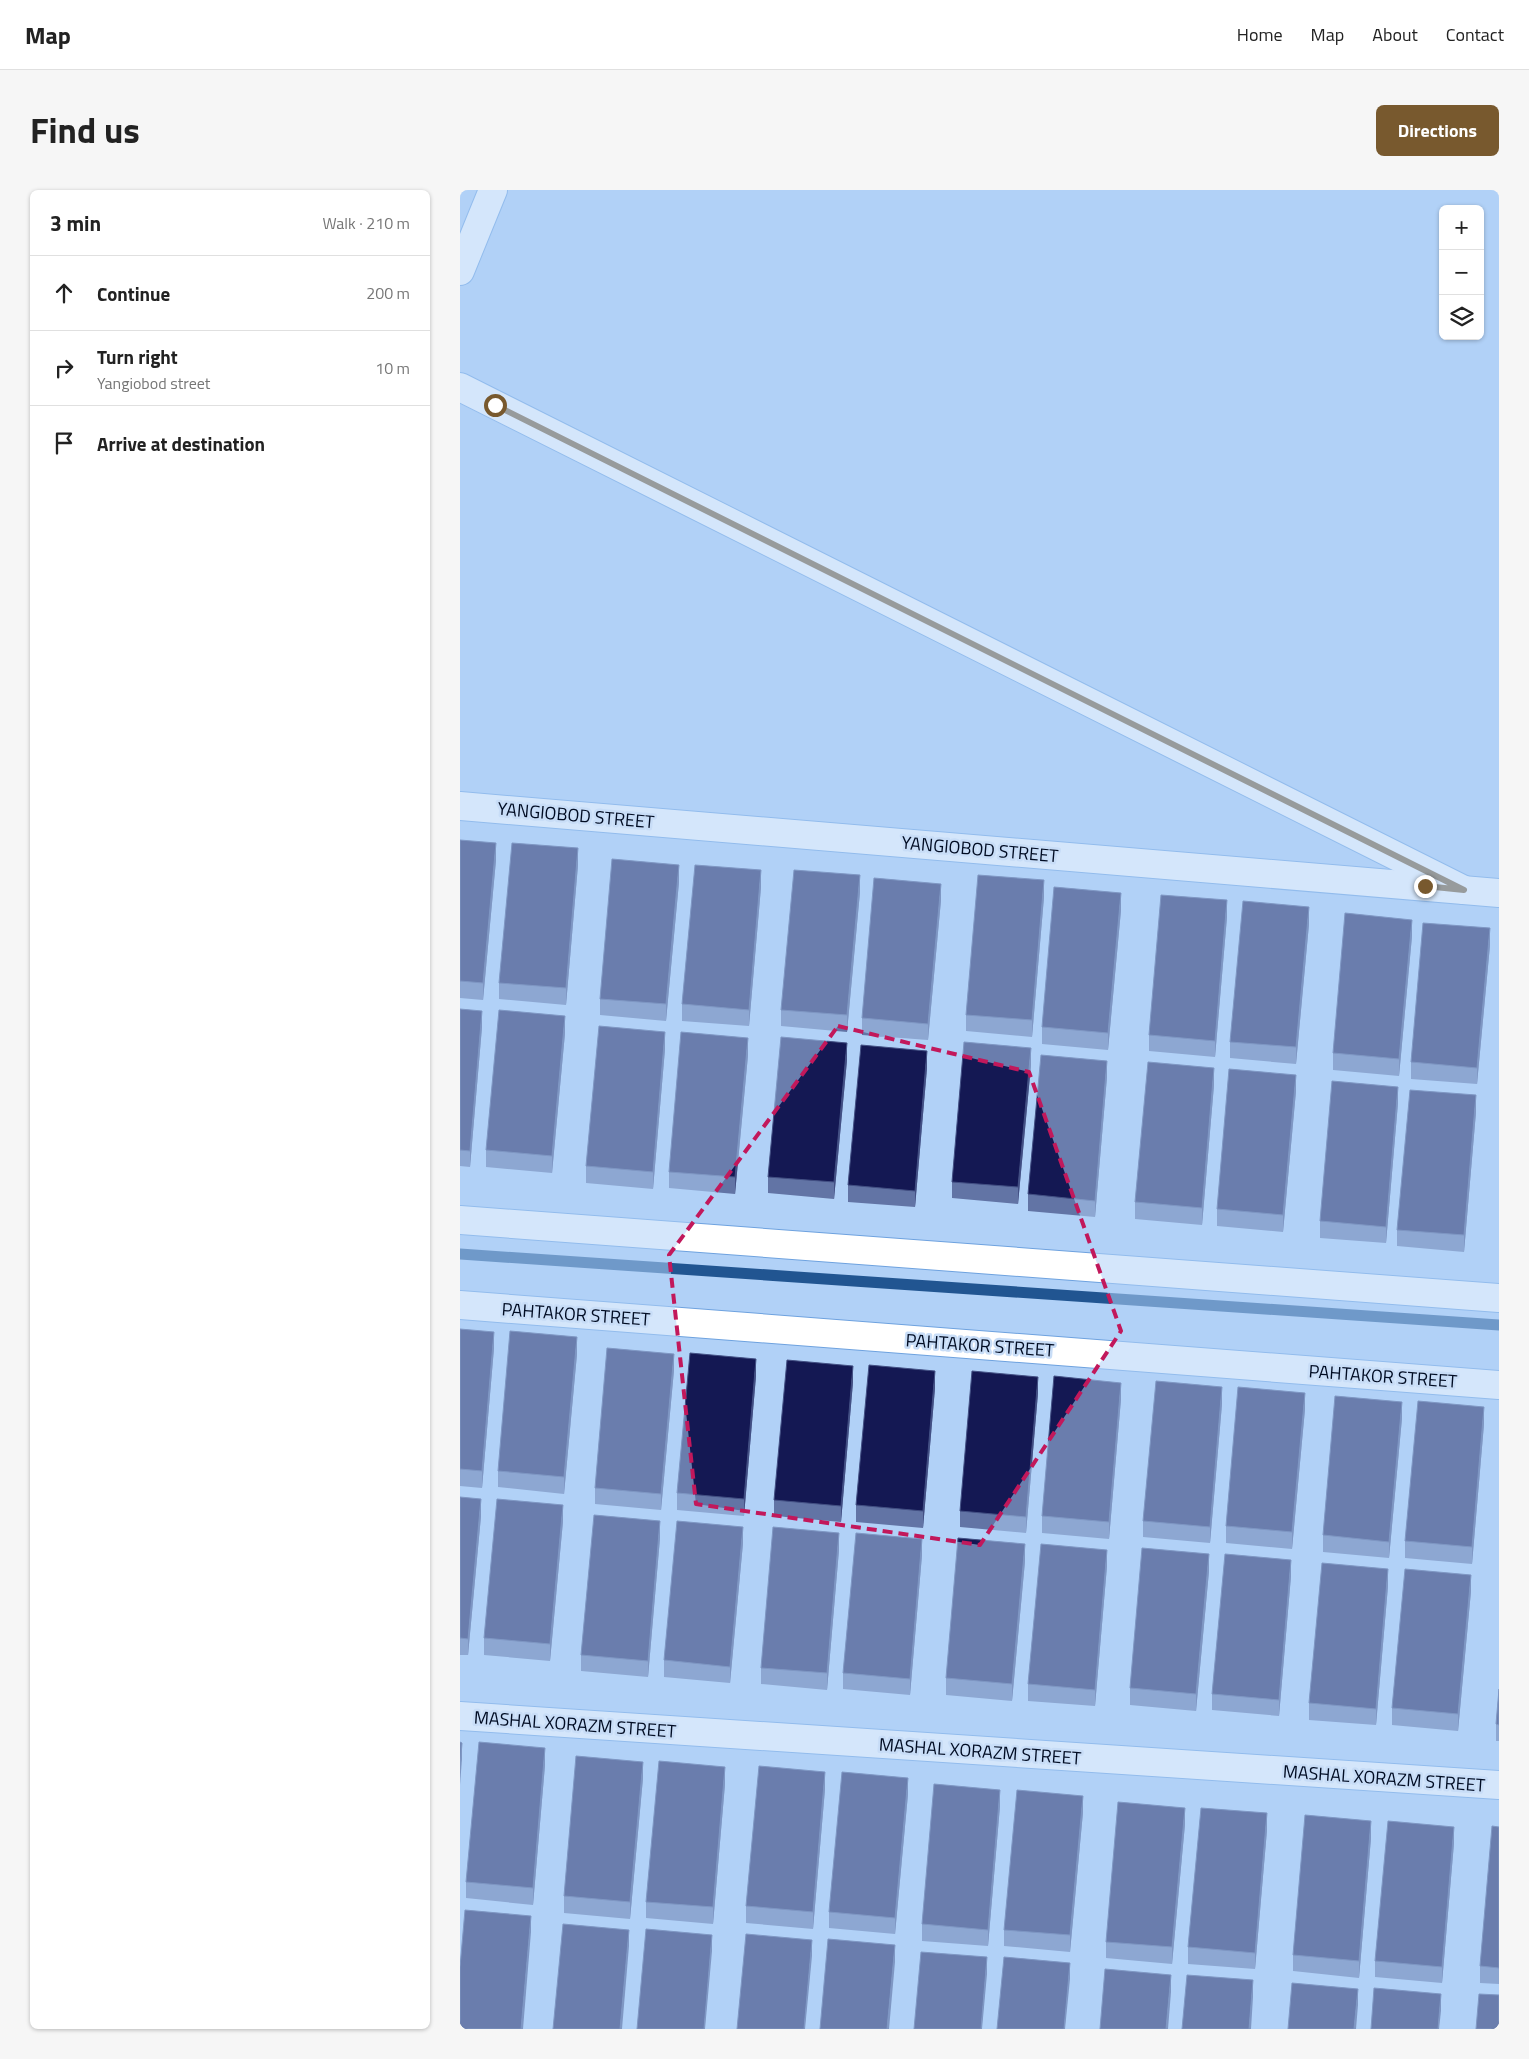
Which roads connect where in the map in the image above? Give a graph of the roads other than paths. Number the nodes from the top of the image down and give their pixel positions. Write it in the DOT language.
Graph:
graph roads {
  1 [pos="493,190"];
  2 [pos="460,272"];
  3 [pos="460,387"];
  4 [pos="460,806"];
  5 [pos="1464,890"];
  6 [pos="1499,893"];
  7 [pos="460,1220"];
  8 [pos="1499,1298"];
  9 [pos="460,1305"];
  10 [pos="1499,1385"];
  11 [pos="460,1716"];
  12 [pos="1499,1786"];
  1 -- 2 [label="street"];
  3 -- 5 [label="street"];
  4 -- 5 [label="street, YANGIOBOD STREET"];
  5 -- 6 [label="street, YANGIOBOD STREET"];
  7 -- 8 [label="street"];
  9 -- 10 [label="street, PAHTAKOR STREET"];
  11 -- 12 [label="street, MASHAL XORAZM STREET"];
}
